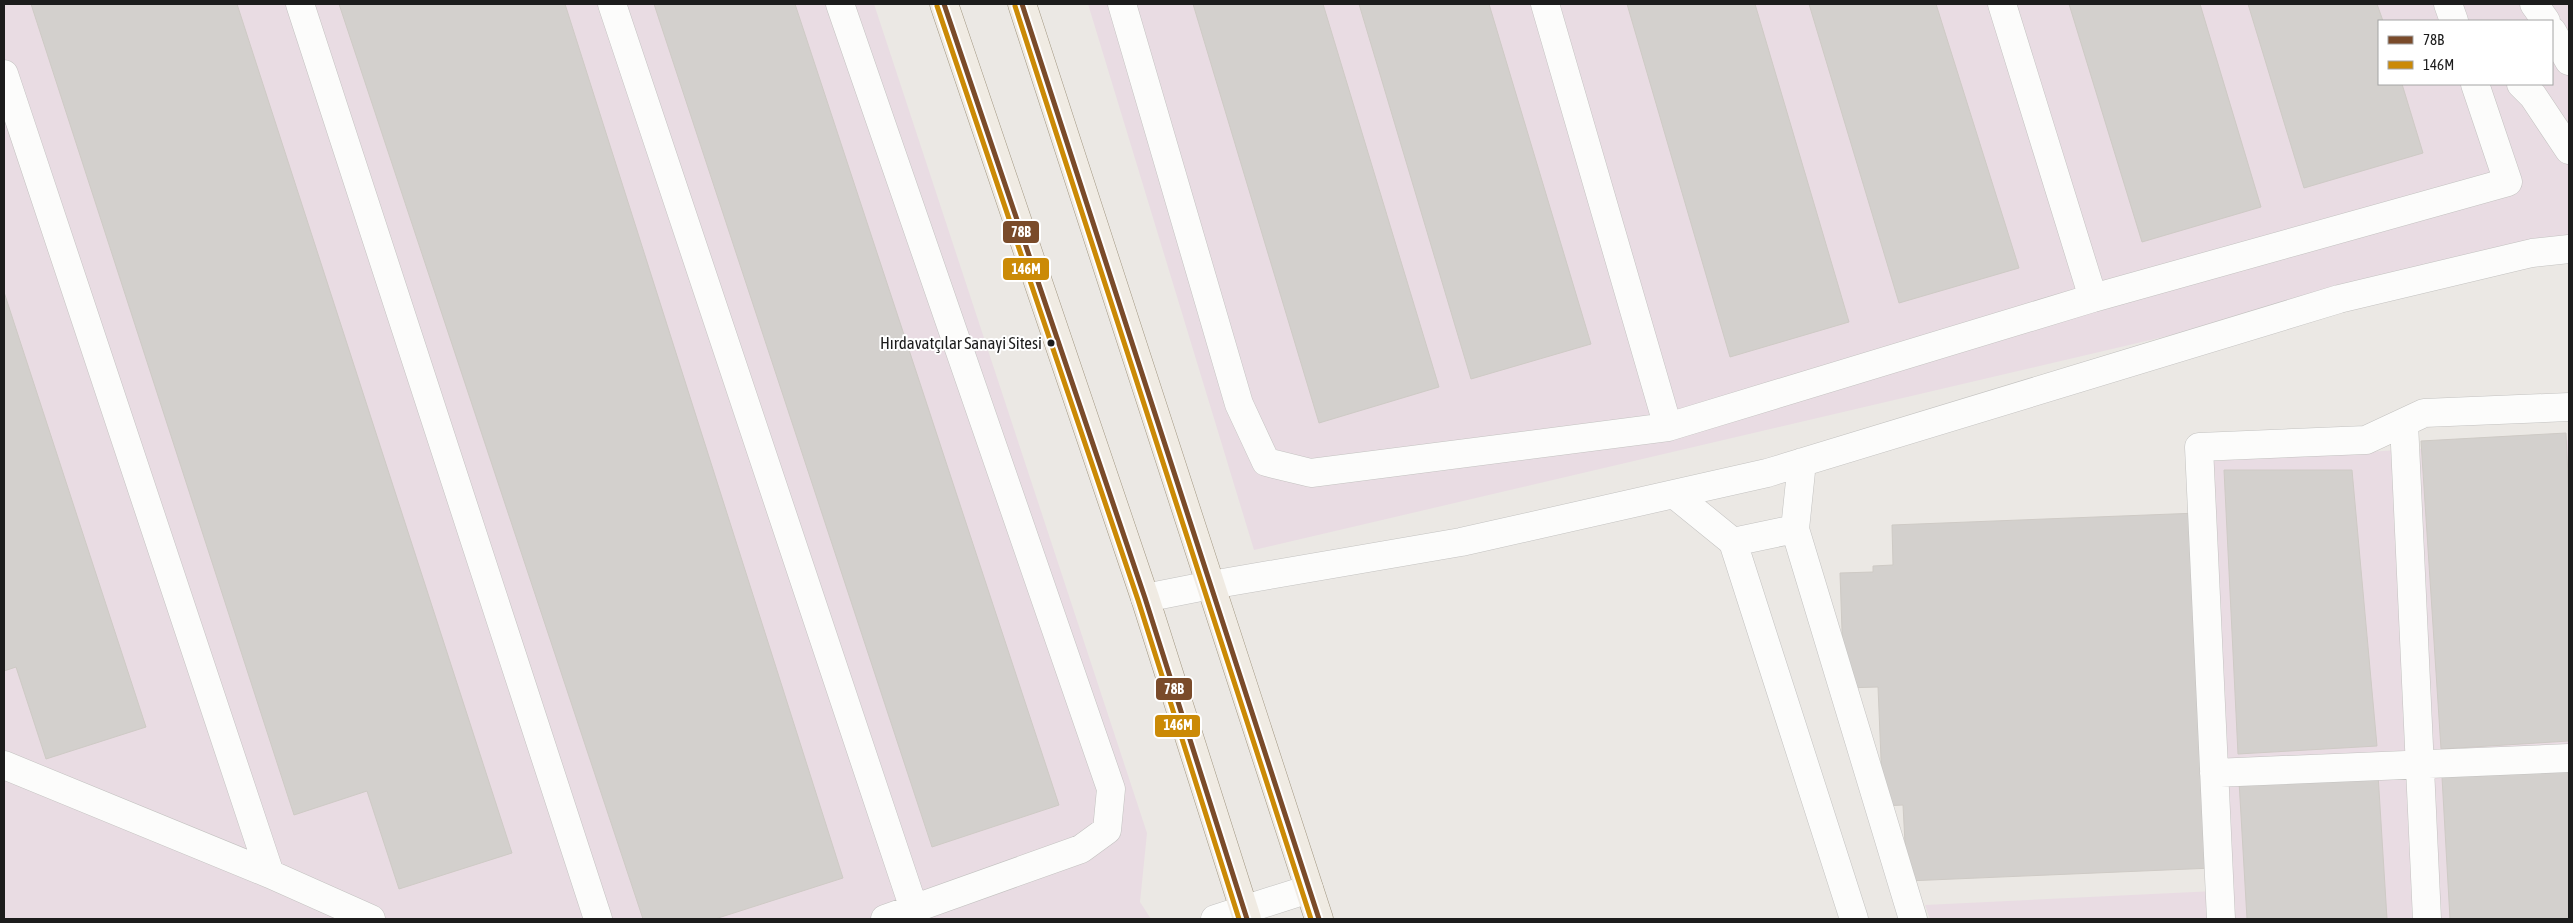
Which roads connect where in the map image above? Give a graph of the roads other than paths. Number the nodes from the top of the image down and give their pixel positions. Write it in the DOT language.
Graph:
graph roads {
  1 [pos="300,4"];
  2 [pos="612,4"];
  3 [pos="840,4"];
  4 [pos="944,4"];
  5 [pos="1022,4"];
  6 [pos="1122,4"];
  7 [pos="1545,4"];
  8 [pos="2002,4"];
  9 [pos="2534,4"];
  10 [pos="2545,20"];
  11 [pos="2553,33"];
  12 [pos="2569,61"];
  13 [pos="4,74"];
  14 [pos="2475,85"];
  15 [pos="2522,85"];
  16 [pos="2569,150"];
  17 [pos="2569,249"];
  18 [pos="2093,298"];
  19 [pos="2569,407"];
  20 [pos="2404,423"];
  21 [pos="1668,427"];
  22 [pos="1802,462"];
  23 [pos="1674,494"];
  24 [pos="1795,529"];
  25 [pos="1733,542"];
  26 [pos="1211,585"];
  27 [pos="1145,598"];
  28 [pos="2569,758"];
  29 [pos="2420,764"];
  30 [pos="4,765"];
  31 [pos="2214,773"];
  32 [pos="270,874"];
  33 [pos="1309,889"];
  34 [pos="914,909"];
  35 [pos="1246,914"];
  36 [pos="371,919"];
  37 [pos="598,919"];
  38 [pos="885,919"];
  39 [pos="1215,919"];
  40 [pos="1319,919"];
  41 [pos="1854,919"];
  42 [pos="1913,919"];
  43 [pos="2221,919"];
  44 [pos="2427,919"];
  1 -- 37 [label="street"];
  2 -- 34 [label="street"];
  3 -- 34 [label="street"];
  4 -- 27 [label="main road"];
  5 -- 26 [label="main road"];
  6 -- 21 [label="street"];
  7 -- 21 [label="street"];
  8 -- 18 [label="street"];
  9 -- 10 [label="street"];
  11 -- 12 [label="street"];
  13 -- 32 [label="street"];
  14 -- 18 [label="street"];
  15 -- 16 [label="street"];
  17 -- 22 [label="street"];
  18 -- 21 [label="street"];
  19 -- 20 [label="street"];
  20 -- 29 [label="street"];
  20 -- 31 [label="street"];
  22 -- 23 [label="street"];
  22 -- 24 [label="street"];
  23 -- 25 [label="street"];
  23 -- 26 [label="street"];
  24 -- 25 [label="street"];
  24 -- 42 [label="street"];
  25 -- 41 [label="street"];
  26 -- 27 [label="street"];
  26 -- 33 [label="main road"];
  27 -- 35 [label="main road"];
  28 -- 29 [label="street"];
  29 -- 31 [label="street"];
  29 -- 44 [label="street"];
  30 -- 32 [label="street"];
  31 -- 43 [label="street"];
  32 -- 36 [label="street"];
  33 -- 35 [label="street"];
  33 -- 40 [label="main road"];
  34 -- 38 [label="street"];
  35 -- 39 [label="street"];
}
